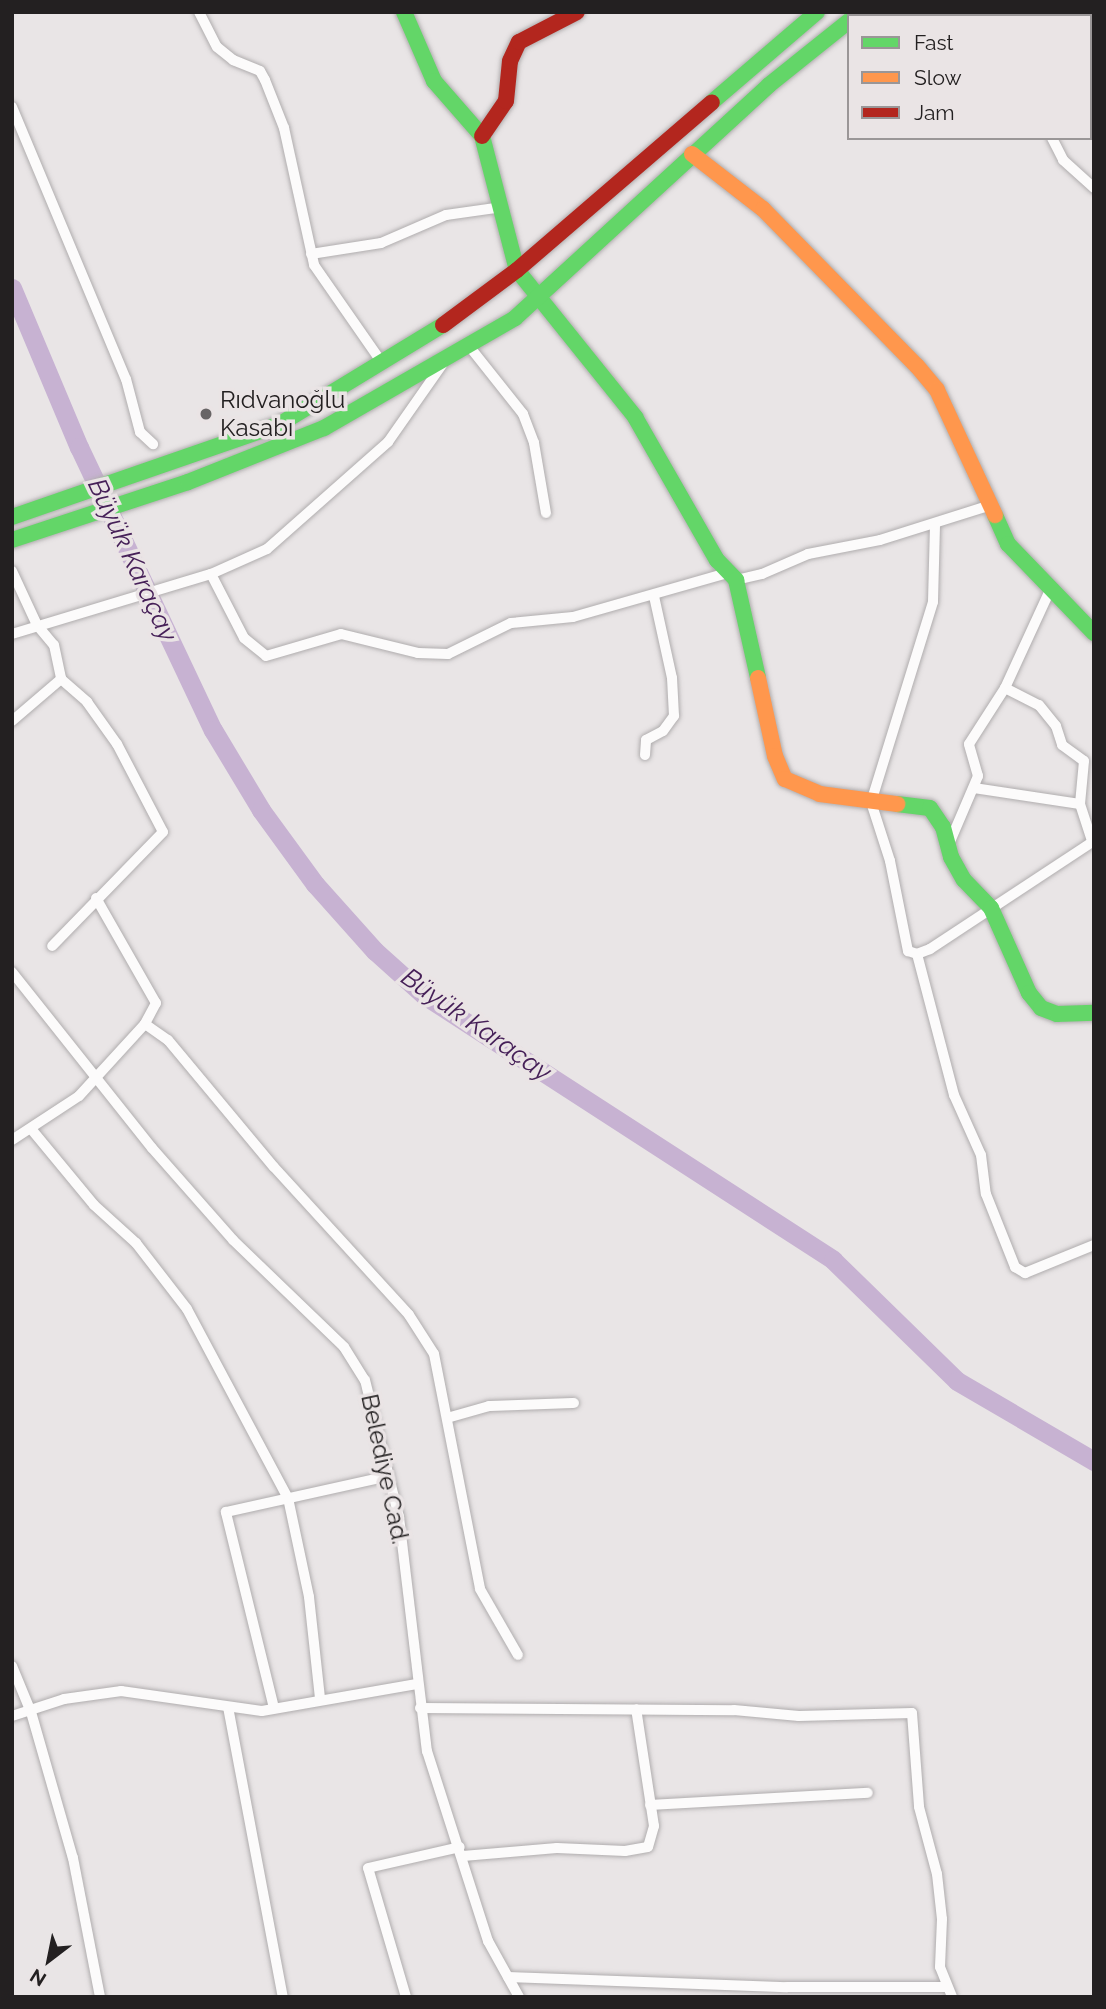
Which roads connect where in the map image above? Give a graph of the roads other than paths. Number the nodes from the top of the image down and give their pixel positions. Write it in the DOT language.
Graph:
graph roads {
  1 [pos="199,12"];
  2 [pos="404,12"];
  3 [pos="578,12"];
  4 [pos="817,12"];
  5 [pos="847,23"];
  6 [pos="12,107"];
  7 [pos="482,136"];
  8 [pos="1053,140"];
  9 [pos="692,154"];
  10 [pos="1094,188"];
  11 [pos="502,207"];
  12 [pos="311,254"];
  13 [pos="517,270"];
  14 [pos="537,298"];
  15 [pos="468,346"];
  16 [pos="445,360"];
  17 [pos="382,363"];
  18 [pos="153,444"];
  19 [pos="991,505"];
  20 [pos="546,513"];
  21 [pos="12,517"];
  22 [pos="935,525"];
  23 [pos="19,538"];
  24 [pos="12,571"];
  25 [pos="211,574"];
  26 [pos="731,576"];
  27 [pos="1050,590"];
  28 [pos="654,596"];
  29 [pos="37,625"];
  30 [pos="1094,633"];
  31 [pos="12,634"];
  32 [pos="61,679"];
  33 [pos="1005,688"];
  34 [pos="12,721"];
  35 [pos="645,755"];
  36 [pos="974,788"];
  37 [pos="870,802"];
  38 [pos="1080,804"];
  39 [pos="1093,841"];
  40 [pos="948,846"];
  41 [pos="96,898"];
  42 [pos="991,908"];
  43 [pos="52,946"];
  44 [pos="917,954"];
  45 [pos="12,972"];
  46 [pos="1094,1013"];
  47 [pos="145,1024"];
  48 [pos="96,1079"];
  49 [pos="32,1129"];
  50 [pos="12,1140"];
  51 [pos="1094,1245"];
  52 [pos="574,1403"];
  53 [pos="447,1418"];
  54 [pos="390,1476"];
  55 [pos="288,1498"];
  56 [pos="518,1655"];
  57 [pos="12,1666"];
  58 [pos="417,1684"];
  59 [pos="320,1699"];
  60 [pos="228,1707"];
  61 [pos="274,1708"];
  62 [pos="421,1708"];
  63 [pos="636,1709"];
  64 [pos="31,1712"];
  65 [pos="12,1716"];
  66 [pos="868,1793"];
  67 [pos="650,1805"];
  68 [pos="461,1852"];
  69 [pos="508,1977"];
  70 [pos="949,1992"];
  71 [pos="100,1997"];
  72 [pos="283,1997"];
  73 [pos="406,1997"];
  74 [pos="519,1997"];
  1 -- 12 [label="street"];
  2 -- 7 [label="main road"];
  3 -- 7 [label="main road"];
  4 -- 13 [label="main road"];
  5 -- 9 [label="main road"];
  6 -- 18 [label="street"];
  7 -- 11 [label="main road"];
  8 -- 10 [label="street"];
  9 -- 14 [label="main road"];
  9 -- 19 [label="main road"];
  11 -- 12 [label="street"];
  11 -- 13 [label="main road"];
  12 -- 17 [label="street"];
  13 -- 14 [label="main road"];
  13 -- 17 [label="main road"];
  14 -- 15 [label="main road"];
  14 -- 26 [label="main road"];
  15 -- 16 [label="main road"];
  15 -- 20 [label="street"];
  16 -- 23 [label="main road"];
  16 -- 25 [label="street"];
  17 -- 21 [label="main road"];
  19 -- 22 [label="street"];
  19 -- 27 [label="main road"];
  22 -- 26 [label="street"];
  22 -- 37 [label="street"];
  24 -- 29 [label="street"];
  25 -- 28 [label="street"];
  25 -- 29 [label="street"];
  26 -- 28 [label="street"];
  26 -- 37 [label="main road"];
  27 -- 30 [label="main road"];
  27 -- 33 [label="street"];
  28 -- 35 [label="street"];
  29 -- 31 [label="street"];
  29 -- 32 [label="street"];
  32 -- 34 [label="street"];
  32 -- 41 [label="street"];
  33 -- 36 [label="street"];
  33 -- 38 [label="street"];
  36 -- 38 [label="street"];
  36 -- 40 [label="street"];
  37 -- 40 [label="main road"];
  37 -- 44 [label="street"];
  38 -- 39 [label="street"];
  39 -- 42 [label="street"];
  40 -- 42 [label="main road"];
  41 -- 43 [label="street"];
  41 -- 47 [label="street"];
  42 -- 44 [label="street"];
  42 -- 46 [label="main road"];
  44 -- 51 [label="street"];
  45 -- 48 [label="street, Belediye Cad."];
  47 -- 48 [label="street"];
  47 -- 53 [label="street"];
  48 -- 49 [label="street"];
  48 -- 54 [label="street, Belediye Cad."];
  49 -- 50 [label="street"];
  49 -- 55 [label="street"];
  52 -- 53 [label="street"];
  53 -- 56 [label="street"];
  54 -- 55 [label="street"];
  54 -- 58 [label="street, Belediye Cad."];
  55 -- 59 [label="street"];
  55 -- 61 [label="street"];
  57 -- 64 [label="street"];
  58 -- 59 [label="street"];
  58 -- 62 [label="street, Belediye Cad."];
  59 -- 61 [label="street"];
  60 -- 61 [label="street"];
  60 -- 64 [label="street"];
  60 -- 72 [label="street"];
  62 -- 63 [label="street"];
  62 -- 68 [label="street, Belediye Cad."];
  63 -- 67 [label="street"];
  63 -- 70 [label="street"];
  64 -- 65 [label="street"];
  64 -- 71 [label="street"];
  66 -- 67 [label="street"];
  67 -- 68 [label="street"];
  68 -- 69 [label="street, Belediye Cad."];
  68 -- 73 [label="street"];
  69 -- 70 [label="street"];
  69 -- 74 [label="street, Belediye Cad."];
}
